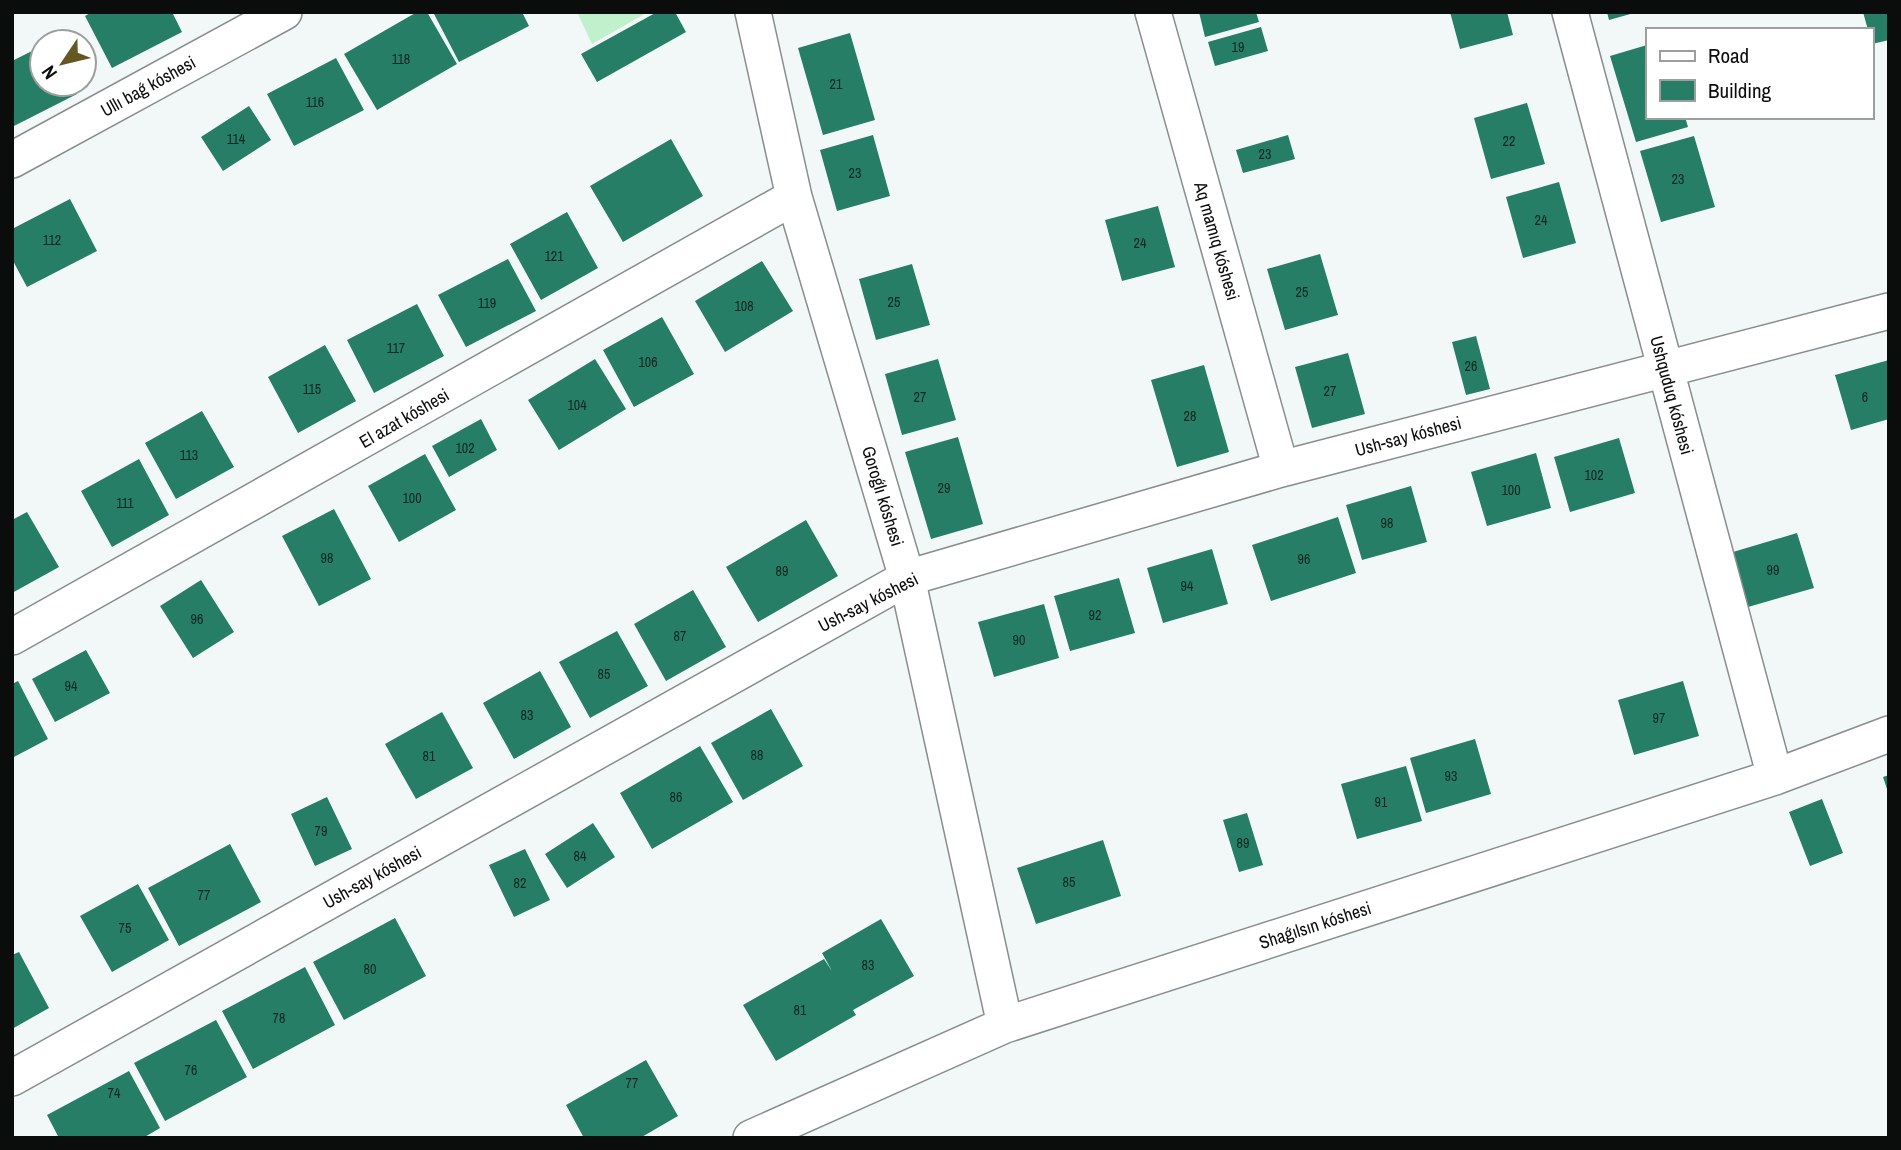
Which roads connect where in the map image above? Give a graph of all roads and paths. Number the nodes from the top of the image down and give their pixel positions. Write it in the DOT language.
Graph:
graph roads {
  1 [pos="284,12"];
  2 [pos="753,12"];
  3 [pos="1153,12"];
  4 [pos="1570,12"];
  5 [pos="12,160"];
  6 [pos="794,197"];
  7 [pos="1889,312"];
  8 [pos="1665,369"];
  9 [pos="1281,469"];
  10 [pos="907,578"];
  11 [pos="12,637"];
  12 [pos="1889,734"];
  13 [pos="1775,777"];
  14 [pos="1005,1025"];
  15 [pos="12,1078"];
  16 [pos="751,1138"];
  1 -- 5 [label="street, Ullı baǵ kóshesi"];
  2 -- 6 [label="street, Goroǵlı kóshesi"];
  3 -- 9 [label="street, Aq mamıq kóshesi"];
  4 -- 8 [label="street, Ushquduq kóshesi"];
  6 -- 10 [label="street, Goroǵlı kóshesi"];
  6 -- 11 [label="street, El azat kóshesi"];
  7 -- 8 [label="street, Ush-say kóshesi"];
  8 -- 9 [label="street, Ush-say kóshesi"];
  8 -- 13 [label="street, Ushquduq kóshesi"];
  9 -- 10 [label="street, Ush-say kóshesi"];
  10 -- 14 [label="street, Goroǵlı kóshesi"];
  10 -- 15 [label="street, Ush-say kóshesi"];
  12 -- 13 [label="street, Shaǵılsın kóshesi"];
  13 -- 14 [label="street, Shaǵılsın kóshesi"];
  14 -- 16 [label="street, Shaǵılsın kóshesi"];
}
